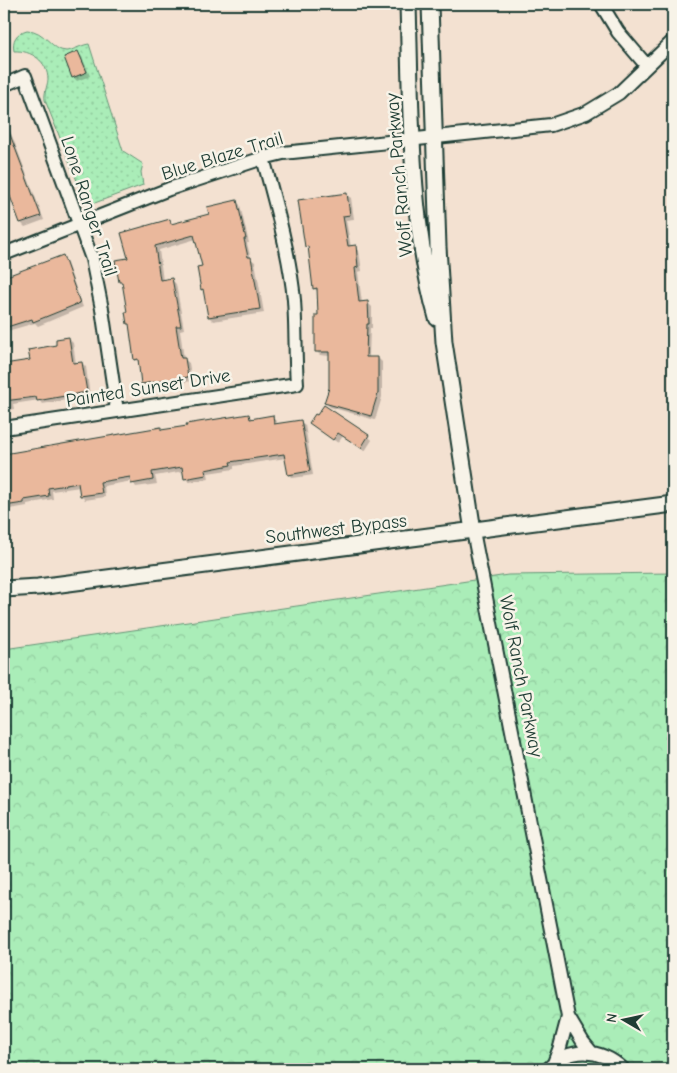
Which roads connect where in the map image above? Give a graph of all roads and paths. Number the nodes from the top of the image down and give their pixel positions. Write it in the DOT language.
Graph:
graph roads {
  1 [pos="408,4"];
  2 [pos="430,4"];
  3 [pos="601,4"];
  4 [pos="673,41"];
  5 [pos="647,66"];
  6 [pos="4,86"];
  7 [pos="435,137"];
  8 [pos="412,139"];
  9 [pos="263,158"];
  10 [pos="78,224"];
  11 [pos="4,254"];
  12 [pos="444,342"];
  13 [pos="116,410"];
  14 [pos="4,428"];
  15 [pos="673,504"];
  16 [pos="473,531"];
  17 [pos="4,589"];
  18 [pos="568,1017"];
  19 [pos="592,1053"];
  20 [pos="551,1066"];
  21 [pos="623,1069"];
  1 -- 8 [label="street, Wolf Ranch Parkway"];
  2 -- 7 [label="street, Wolf Ranch Parkway"];
  3 -- 5 [label="street"];
  4 -- 5 [label="street, Blue Blaze Trail"];
  5 -- 7 [label="street, Blue Blaze Trail"];
  6 -- 10 [label="street, Lone Ranger Trail"];
  7 -- 8 [label="street, Blue Blaze Trail"];
  7 -- 12 [label="street, Wolf Ranch Parkway"];
  8 -- 9 [label="street, Blue Blaze Trail"];
  8 -- 12 [label="street, Wolf Ranch Parkway"];
  9 -- 10 [label="street, Blue Blaze Trail"];
  9 -- 13 [label="street, Painted Sunset Drive"];
  10 -- 11 [label="street, Blue Blaze Trail"];
  10 -- 13 [label="street, Lone Ranger Trail"];
  12 -- 16 [label="street, Wolf Ranch Parkway"];
  13 -- 14 [label="street, Painted Sunset Drive"];
  15 -- 16 [label="street, Southwest Bypass"];
  16 -- 17 [label="street, Southwest Bypass"];
  16 -- 18 [label="street, Wolf Ranch Parkway"];
  18 -- 19 [label="street, Wolf Ranch Parkway"];
  18 -- 20 [label="street, Wolf Ranch Parkway"];
  19 -- 20 [label="street"];
  19 -- 21 [label="street"];
}
